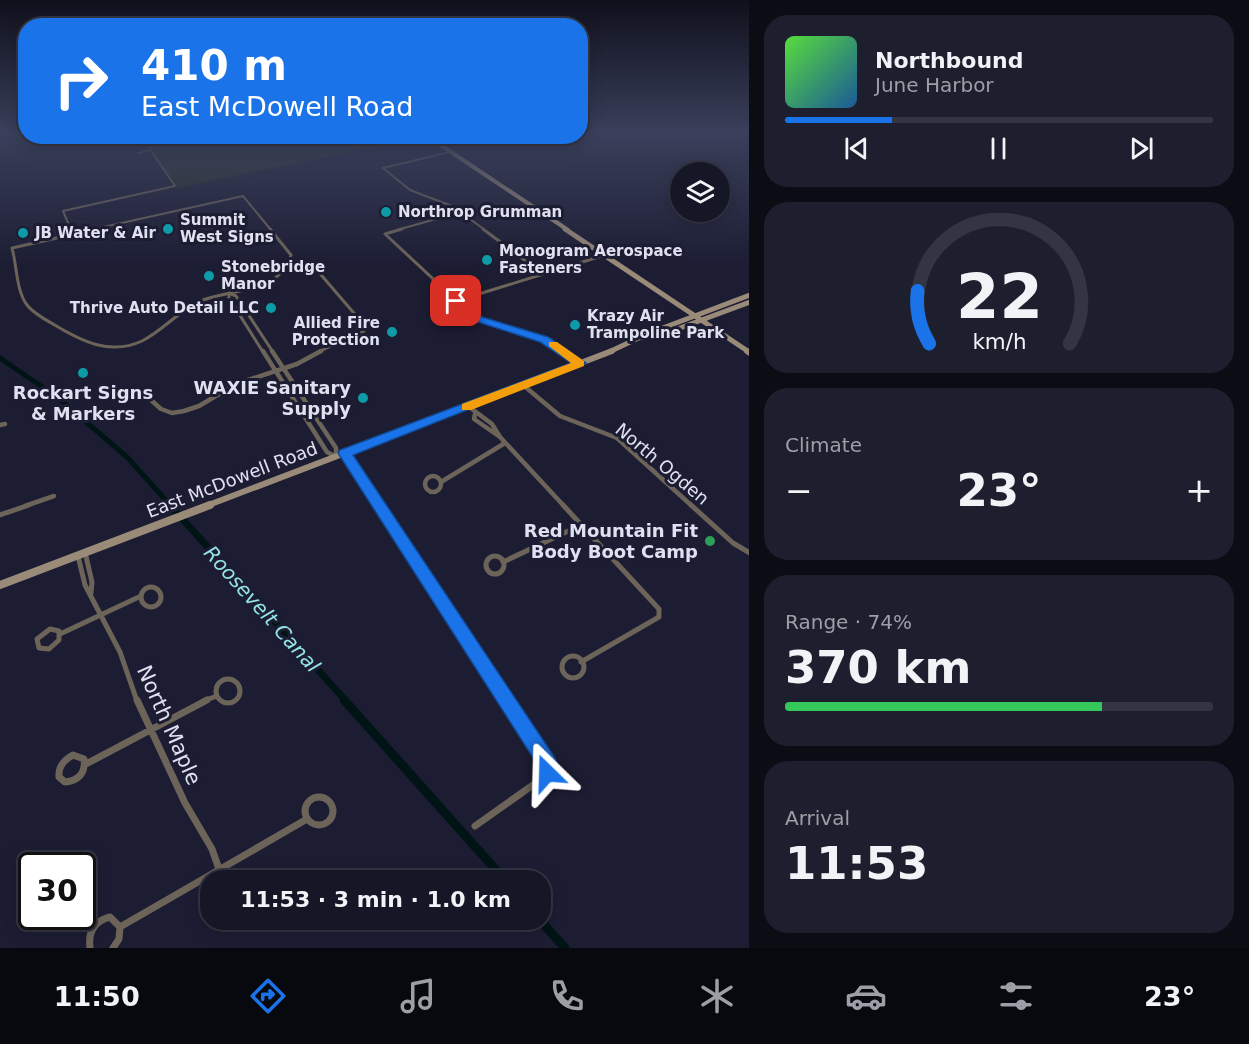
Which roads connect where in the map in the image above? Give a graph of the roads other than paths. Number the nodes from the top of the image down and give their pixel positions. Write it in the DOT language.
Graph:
graph roads {
  1 [pos="170,178"];
  2 [pos="394,178"];
  3 [pos="489,178"];
  4 [pos="493,178"];
  5 [pos="499,186"];
  6 [pos="522,197"];
  7 [pos="461,212"];
  8 [pos="72,234"];
  9 [pos="605,255"];
  10 [pos="291,264"];
  11 [pos="543,274"];
  12 [pos="229,293"];
  13 [pos="749,296"];
  14 [pos="456,301"];
  15 [pos="749,302"];
  16 [pos="695,316"];
  17 [pos="701,320"];
  18 [pos="253,323"];
  19 [pos="246,326"];
  20 [pos="642,338"];
  21 [pos="749,352"];
  22 [pos="580,363"];
  23 [pos="280,370"];
  24 [pos="523,385"];
  25 [pos="142,392"];
  26 [pos="468,406"];
  27 [pos="475,414"];
  28 [pos="500,437"];
  29 [pos="506,443"];
  30 [pos="345,453"];
  31 [pos="336,457"];
  32 [pos="441,482"];
  33 [pos="54,496"];
  34 [pos="0,515"];
  35 [pos="581,525"];
  36 [pos="749,552"];
  37 [pos="82,553"];
  38 [pos="503,562"];
  39 [pos="0,585"];
  40 [pos="141,596"];
  41 [pos="101,614"];
  42 [pos="60,634"];
  43 [pos="581,662"];
  44 [pos="217,696"];
  45 [pos="150,729"];
  46 [pos="86,764"];
  47 [pos="307,819"];
  48 [pos="475,826"];
  49 [pos="219,869"];
  50 [pos="120,927"];
  51 [pos="90,948"];
  52 [pos="113,948"];
  1 -- 8 [label="street"];
  2 -- 7 [label="street"];
  3 -- 5 [label="main road"];
  4 -- 6 [label="main road"];
  5 -- 6 [label="main road"];
  5 -- 9 [label="main road"];
  6 -- 9 [label="main road"];
  7 -- 11 [label="street"];
  7 -- 14 [label="street"];
  8 -- 10 [label="street"];
  8 -- 12 [label="street"];
  9 -- 11 [label="street"];
  9 -- 16 [label="main road"];
  10 -- 12 [label="street"];
  10 -- 23 [label="street"];
  11 -- 14 [label="street"];
  12 -- 18 [label="street"];
  12 -- 19 [label="street"];
  13 -- 16 [label="main road, East McDowell Road"];
  14 -- 22 [label="street"];
  15 -- 17 [label="main road, East McDowell Road"];
  16 -- 17 [label="main road"];
  16 -- 20 [label="main road, East McDowell Road"];
  17 -- 20 [label="main road, East McDowell Road"];
  17 -- 21 [label="main road"];
  18 -- 19 [label="street"];
  18 -- 23 [label="street"];
  19 -- 23 [label="street"];
  20 -- 22 [label="main road, East McDowell Road"];
  22 -- 24 [label="main road, East McDowell Road"];
  23 -- 25 [label="street"];
  23 -- 31 [label="street"];
  23 -- 31 [label="street"];
  24 -- 26 [label="main road, East McDowell Road"];
  24 -- 36 [label="street, North Ogden"];
  26 -- 27 [label="street"];
  26 -- 30 [label="main road, East McDowell Road"];
  27 -- 28 [label="street"];
  27 -- 28 [label="street"];
  28 -- 29 [label="street"];
  29 -- 32 [label="street"];
  29 -- 35 [label="street"];
  30 -- 31 [label="main road, East McDowell Road"];
  30 -- 48 [label="street"];
  31 -- 37 [label="main road, East McDowell Road"];
  33 -- 34 [label="street"];
  35 -- 38 [label="street"];
  35 -- 43 [label="street"];
  37 -- 39 [label="main road, East McDowell Road"];
  37 -- 41 [label="street, North Maple"];
  40 -- 41 [label="street"];
  41 -- 42 [label="street"];
  41 -- 45 [label="street, North Maple"];
  44 -- 44 [label="street"];
  44 -- 45 [label="street"];
  45 -- 46 [label="street"];
  45 -- 49 [label="street, North Maple"];
  46 -- 46 [label="street"];
  47 -- 47 [label="street"];
  47 -- 49 [label="street"];
  49 -- 50 [label="street"];
  50 -- 51 [label="street"];
  50 -- 52 [label="street"];
}
